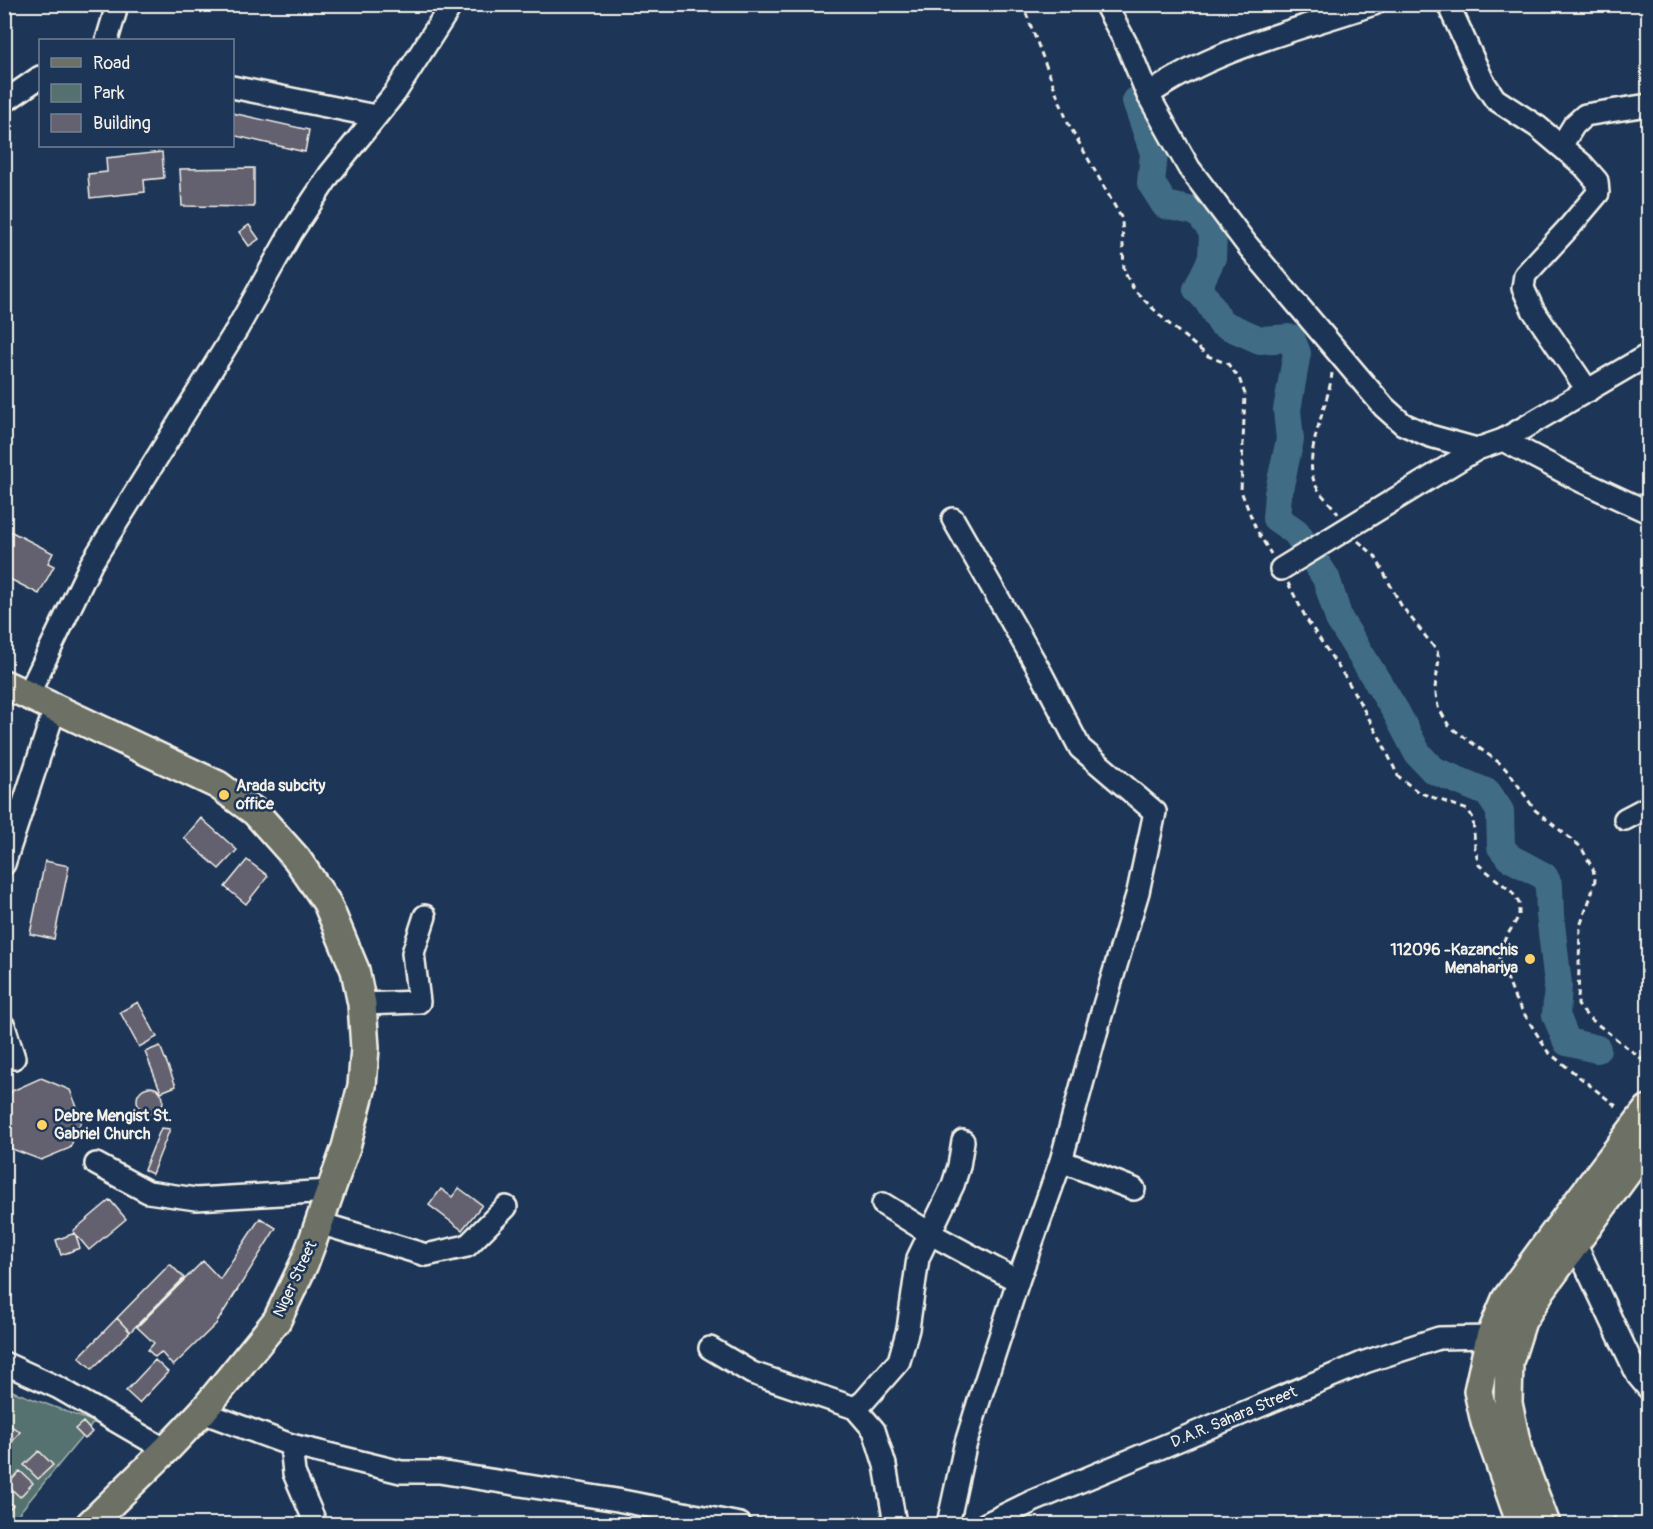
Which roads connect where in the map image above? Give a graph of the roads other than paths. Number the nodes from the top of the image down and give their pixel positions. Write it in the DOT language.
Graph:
graph roads {
  1 [pos="111,4"];
  2 [pos="452,4"];
  3 [pos="1104,4"];
  4 [pos="1374,4"];
  5 [pos="1448,4"];
  6 [pos="107,39"];
  7 [pos="39,78"];
  8 [pos="234,87"];
  9 [pos="1148,95"];
  10 [pos="4,102"];
  11 [pos="1648,105"];
  12 [pos="375,116"];
  13 [pos="1561,146"];
  14 [pos="1648,355"];
  15 [pos="1588,391"];
  16 [pos="1503,440"];
  17 [pos="1477,449"];
  18 [pos="1648,512"];
  19 [pos="953,519"];
  20 [pos="1281,570"];
  21 [pos="16,689"];
  22 [pos="55,708"];
  23 [pos="1648,807"];
  24 [pos="1625,819"];
  25 [pos="4,864"];
  26 [pos="425,916"];
  27 [pos="362,1005"];
  28 [pos="4,1026"];
  29 [pos="14,1058"];
  30 [pos="1648,1108"];
  31 [pos="963,1141"];
  32 [pos="1648,1144"];
  33 [pos="1061,1161"];
  34 [pos="96,1164"];
  35 [pos="1134,1190"];
  36 [pos="330,1191"];
  37 [pos="883,1204"];
  38 [pos="506,1207"];
  39 [pos="319,1223"];
  40 [pos="931,1234"];
  41 [pos="1575,1243"];
  42 [pos="1017,1281"];
  43 [pos="1490,1337"];
  44 [pos="710,1348"];
  45 [pos="4,1363"];
  46 [pos="1648,1388"];
  47 [pos="855,1408"];
  48 [pos="201,1412"];
  49 [pos="291,1445"];
  50 [pos="166,1450"];
  51 [pos="1508,1454"];
  52 [pos="1514,1522"];
  53 [pos="90,1524"];
  54 [pos="313,1524"];
  55 [pos="740,1524"];
  56 [pos="894,1524"];
  57 [pos="948,1524"];
  58 [pos="986,1524"];
  59 [pos="1546,1524"];
  1 -- 6 [label="street"];
  2 -- 12 [label="street"];
  3 -- 9 [label="street"];
  4 -- 9 [label="street"];
  5 -- 13 [label="street"];
  7 -- 10 [label="street"];
  8 -- 12 [label="street"];
  9 -- 17 [label="street"];
  11 -- 13 [label="street"];
  12 -- 21 [label="street"];
  13 -- 15 [label="street"];
  14 -- 15 [label="street"];
  15 -- 16 [label="street"];
  16 -- 17 [label="street"];
  16 -- 18 [label="street"];
  17 -- 20 [label="street"];
  19 -- 33 [label="street"];
  21 -- 22 [label="main road, Niger Street"];
  22 -- 25 [label="street"];
  22 -- 27 [label="main road, Niger Street"];
  23 -- 24 [label="street"];
  26 -- 27 [label="street"];
  27 -- 36 [label="main road, Niger Street"];
  28 -- 29 [label="street"];
  30 -- 43 [label="main road"];
  31 -- 40 [label="street"];
  32 -- 41 [label="main road"];
  33 -- 35 [label="street"];
  33 -- 42 [label="street"];
  34 -- 36 [label="street"];
  36 -- 39 [label="main road, Niger Street"];
  37 -- 40 [label="street"];
  38 -- 39 [label="street"];
  39 -- 48 [label="main road, Niger Street"];
  40 -- 42 [label="street"];
  40 -- 47 [label="street"];
  41 -- 46 [label="street"];
  41 -- 51 [label="main road"];
  42 -- 57 [label="street"];
  43 -- 51 [label="main road"];
  43 -- 58 [label="street, D.A.R. Sahara Street"];
  44 -- 47 [label="street"];
  45 -- 50 [label="street"];
  47 -- 56 [label="street"];
  48 -- 49 [label="street"];
  48 -- 50 [label="main road, Niger Street"];
  49 -- 54 [label="street"];
  49 -- 55 [label="street"];
  50 -- 53 [label="main road, Niger Street"];
  51 -- 52 [label="main road"];
  51 -- 59 [label="main road"];
}
